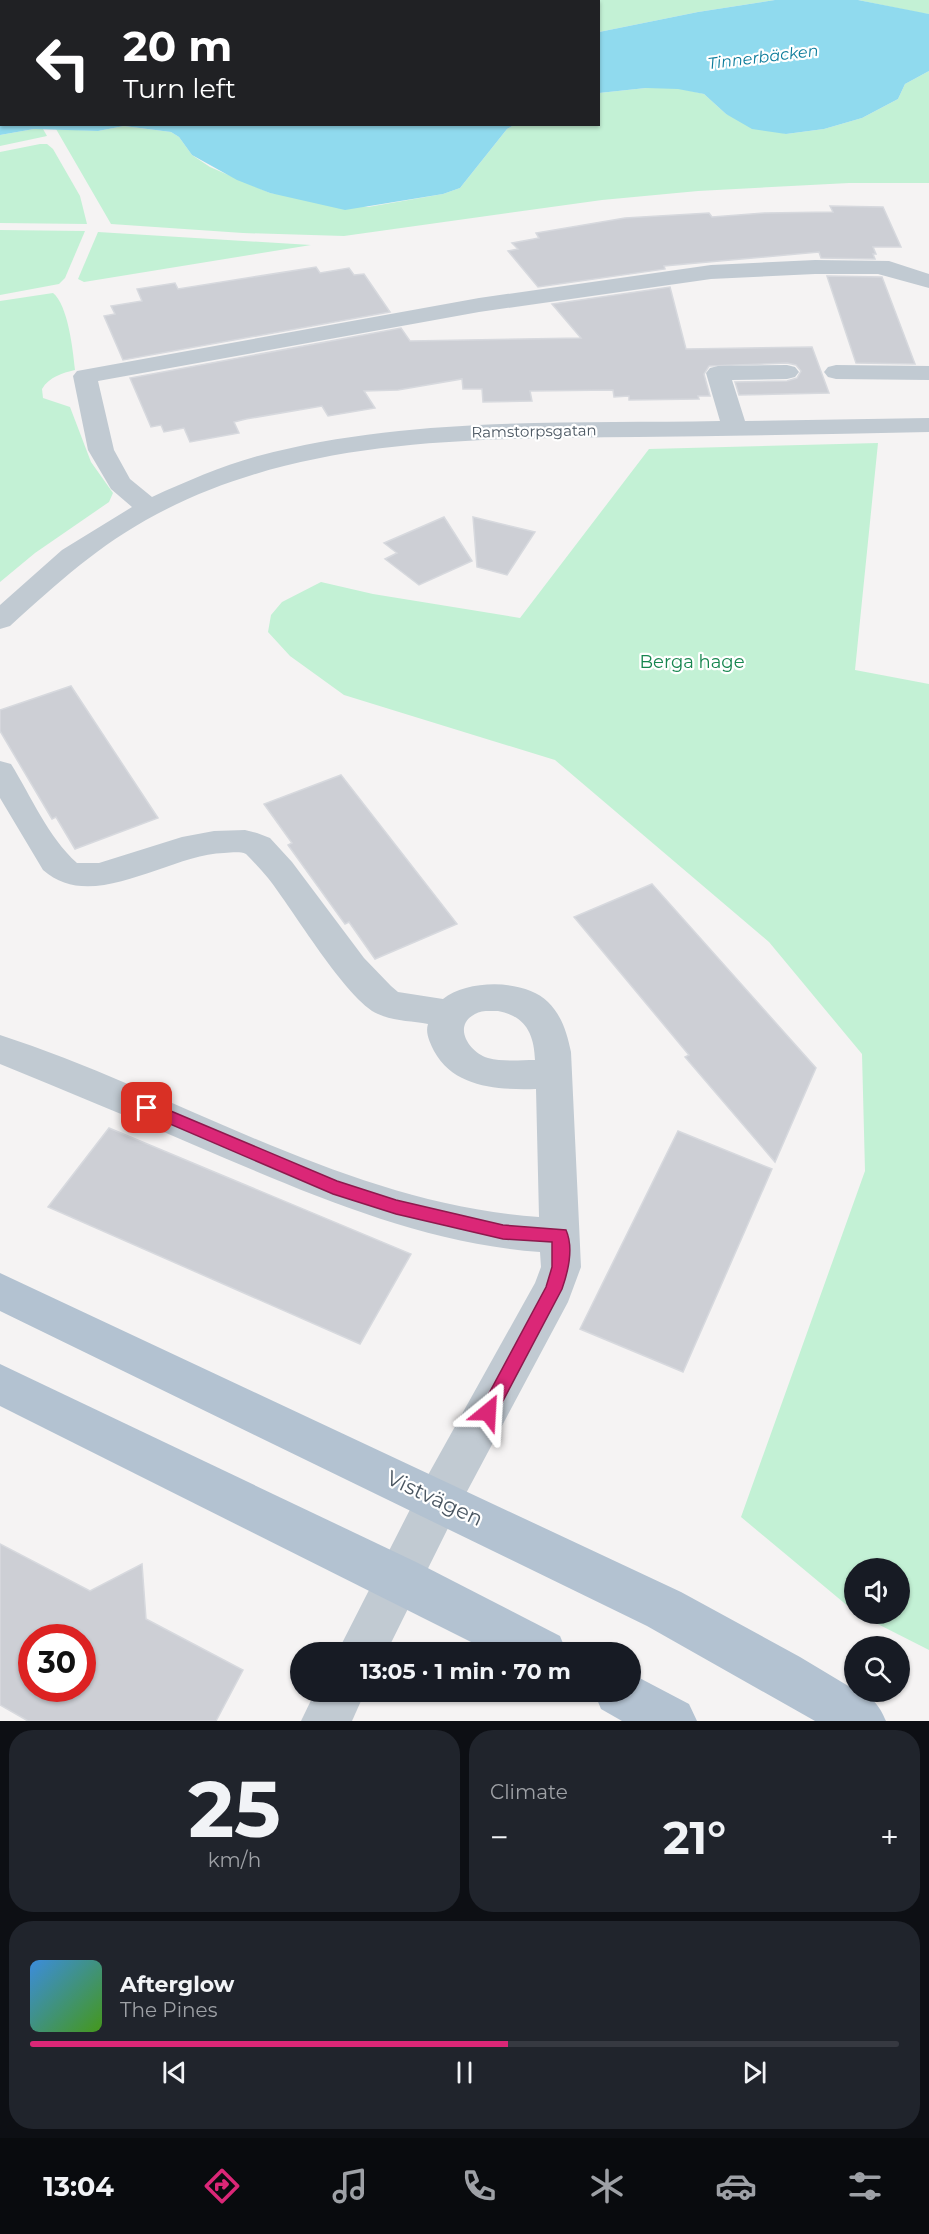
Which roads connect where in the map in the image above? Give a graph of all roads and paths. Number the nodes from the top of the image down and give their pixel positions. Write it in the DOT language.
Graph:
graph roads {
  1 [pos="929,281"];
  2 [pos="787,372"];
  3 [pos="836,372"];
  4 [pos="929,373"];
  5 [pos="929,425"];
  6 [pos="735,429"];
  7 [pos="150,508"];
  8 [pos="0,620"];
  9 [pos="0,771"];
  10 [pos="450,1014"];
  11 [pos="0,1049"];
  12 [pos="553,1074"];
  13 [pos="560,1236"];
  14 [pos="0,1291"];
  15 [pos="0,1384"];
  16 [pos="439,1499"];
  17 [pos="399,1579"];
  18 [pos="367,1642"];
  19 [pos="522,1642"];
  20 [pos="336,1702"];
  21 [pos="637,1702"];
  22 [pos="326,1721"];
  23 [pos="672,1721"];
  24 [pos="861,1721"];
  1 -- 7 [label="street"];
  2 -- 6 [label="street"];
  3 -- 4 [label="street"];
  5 -- 6 [label="street, Ramstorpsgatan"];
  6 -- 7 [label="street, Ramstorpsgatan"];
  7 -- 8 [label="street, Ramstorpsgatan"];
  9 -- 10 [label="street"];
  10 -- 12 [label="street"];
  10 -- 12 [label="street"];
  11 -- 13 [label="street"];
  12 -- 13 [label="street"];
  13 -- 16 [label="street"];
  14 -- 16 [label="main road, Vistvägen"];
  15 -- 17 [label="main road"];
  16 -- 17 [label="street"];
  16 -- 24 [label="main road, Vistvägen"];
  17 -- 18 [label="street"];
  17 -- 19 [label="main road"];
  20 -- 22 [label="street"];
  21 -- 23 [label="main road"];
}
